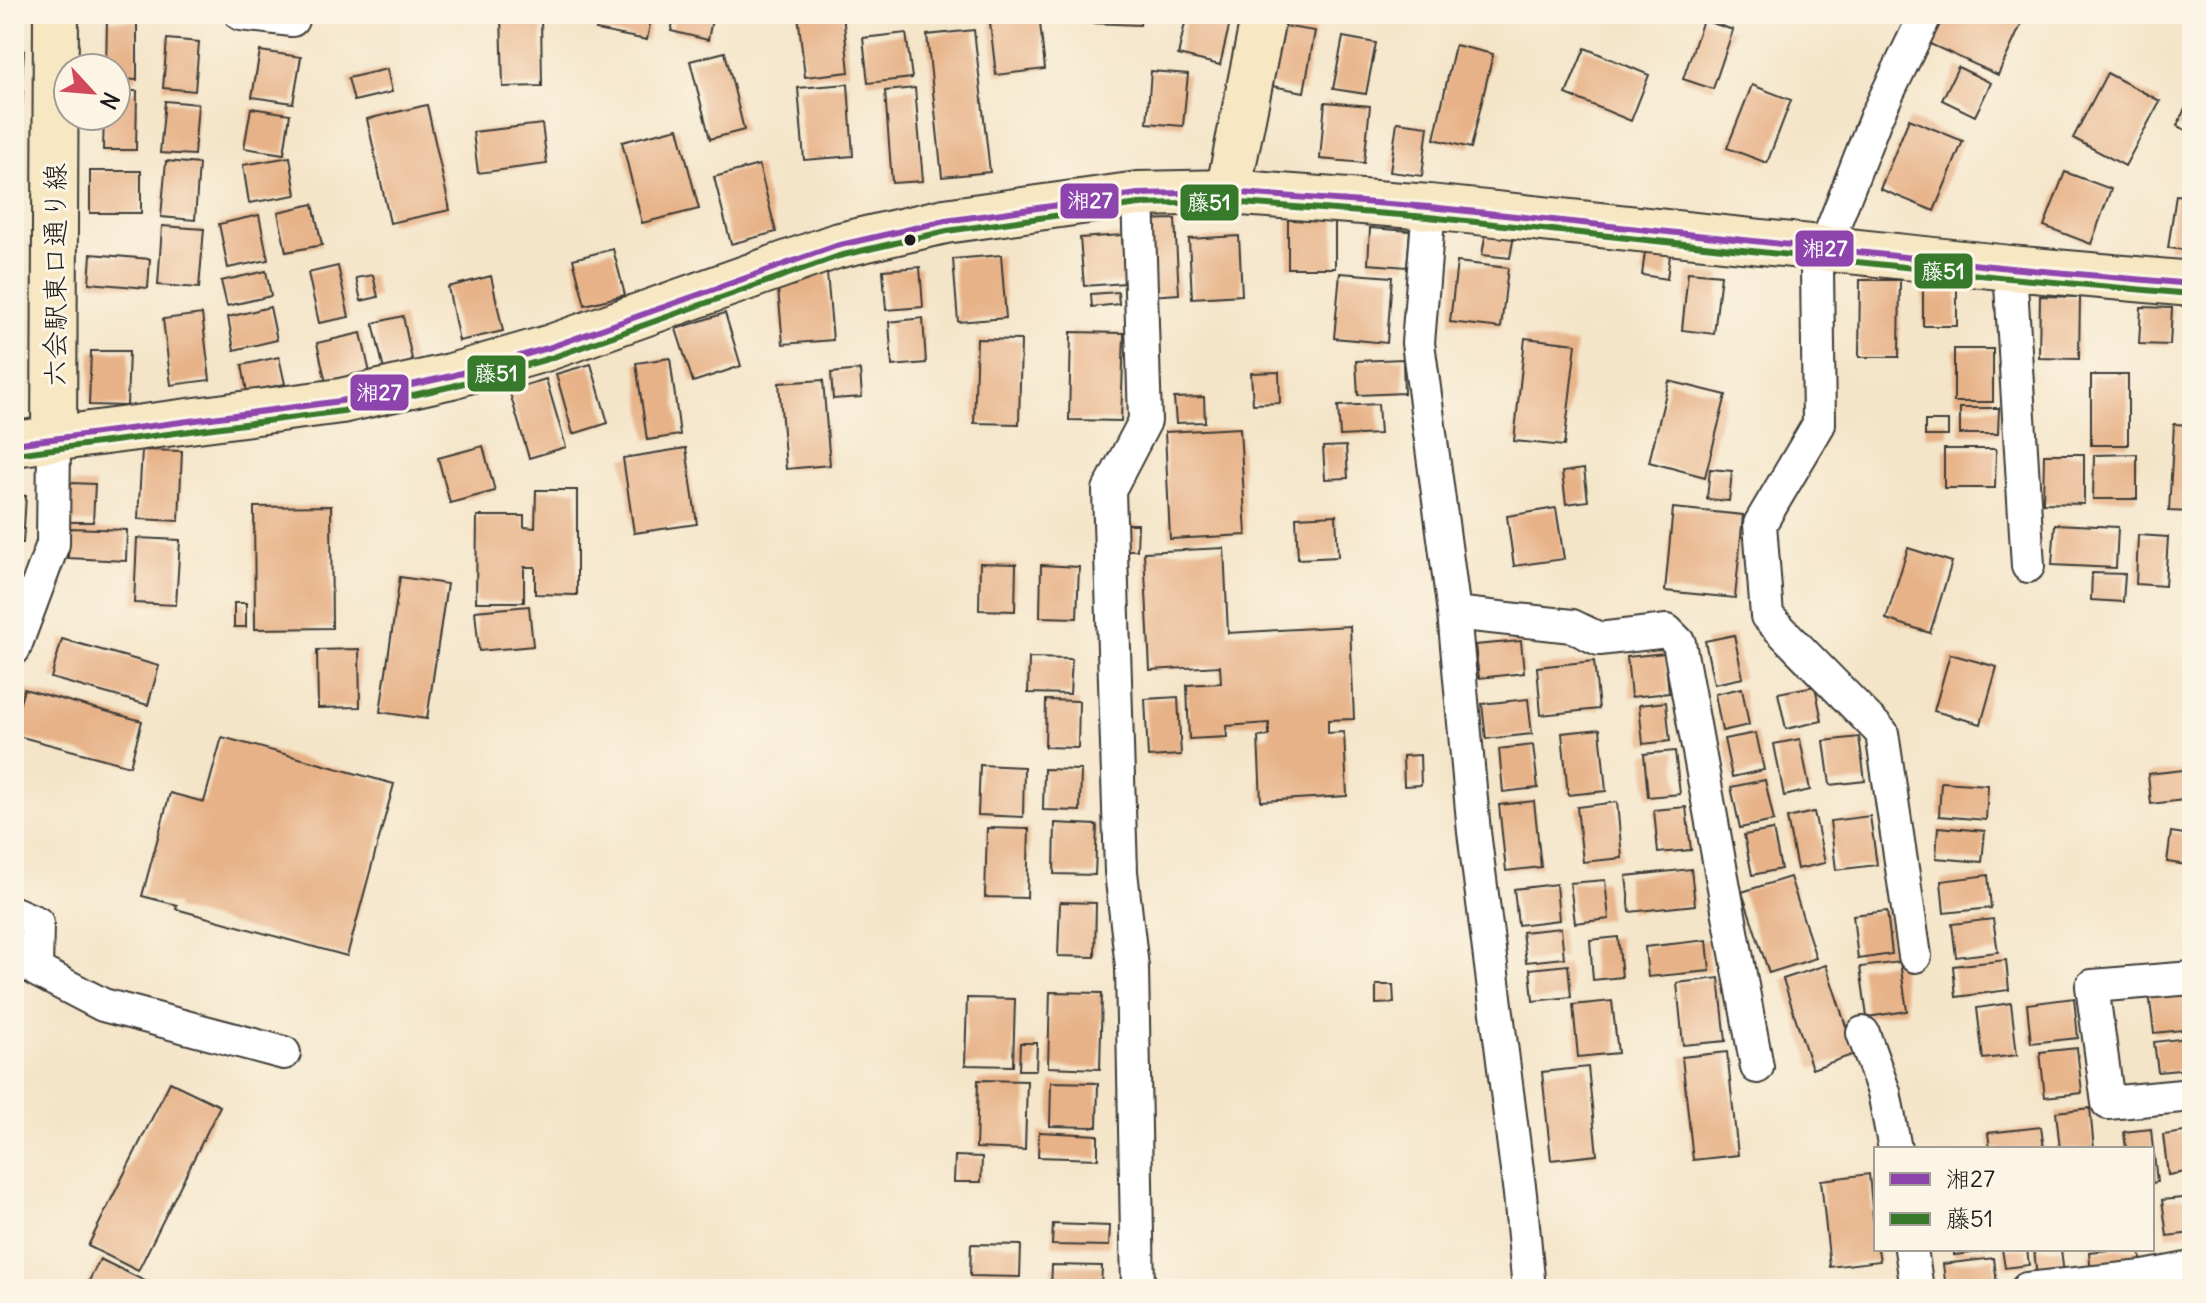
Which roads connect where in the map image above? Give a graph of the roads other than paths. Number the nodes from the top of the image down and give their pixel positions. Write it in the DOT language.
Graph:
graph roads {
  1 [pos="56,14"];
  2 [pos="241,14"];
  3 [pos="292,14"];
  4 [pos="1264,14"];
  5 [pos="1926,14"];
  6 [pos="1228,192"];
  7 [pos="1138,194"];
  8 [pos="1429,207"];
  9 [pos="1824,247"];
  10 [pos="2010,268"];
  11 [pos="2192,284"];
  12 [pos="34,442"];
  13 [pos="2028,566"];
  14 [pos="1454,613"];
  15 [pos="14,649"];
  16 [pos="14,913"];
  17 [pos="1915,956"];
  18 [pos="2192,978"];
  19 [pos="1863,1033"];
  20 [pos="284,1053"];
  21 [pos="1757,1067"];
  22 [pos="2192,1095"];
  23 [pos="1895,1147"];
  24 [pos="1911,1251"];
  25 [pos="2192,1268"];
  26 [pos="2144,1283"];
  27 [pos="1138,1289"];
  28 [pos="1529,1289"];
  29 [pos="1917,1289"];
  30 [pos="2027,1289"];
  1 -- 12 [label="street, 六会駅東口通り線"];
  2 -- 3 [label="street"];
  4 -- 6 [label="street"];
  5 -- 9 [label="street"];
  6 -- 7 [label="street"];
  6 -- 8 [label="street"];
  7 -- 12 [label="street"];
  7 -- 27 [label="street"];
  8 -- 9 [label="street"];
  8 -- 14 [label="street"];
  9 -- 10 [label="street"];
  9 -- 17 [label="street"];
  10 -- 11 [label="street"];
  10 -- 13 [label="street"];
  12 -- 15 [label="street"];
  14 -- 21 [label="street"];
  14 -- 28 [label="street"];
  16 -- 20 [label="street"];
  18 -- 22 [label="street"];
  19 -- 23 [label="street"];
  24 -- 29 [label="street"];
  25 -- 26 [label="street"];
  26 -- 30 [label="street"];
}
